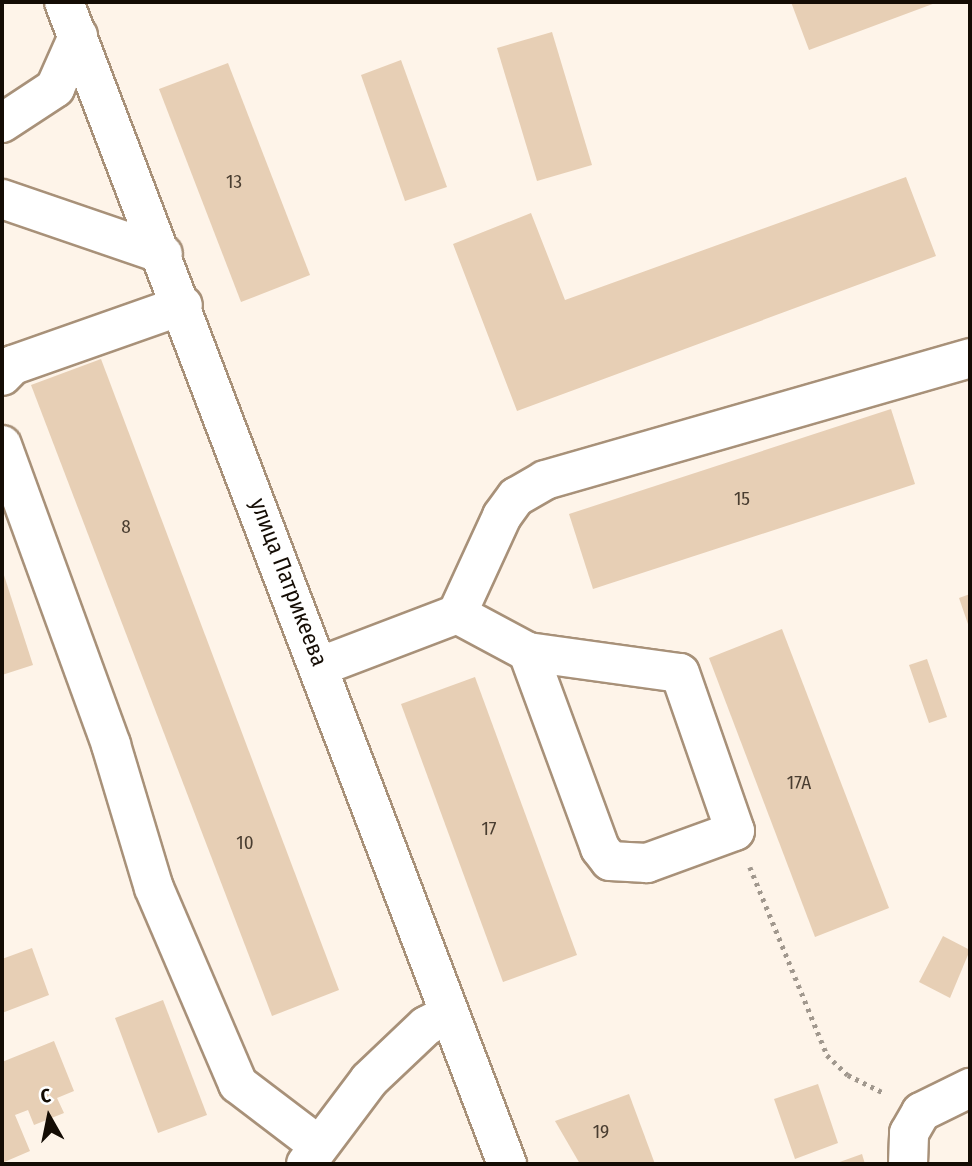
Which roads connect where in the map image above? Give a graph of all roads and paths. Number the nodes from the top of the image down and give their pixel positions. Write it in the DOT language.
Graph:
graph roads {
  1 [pos="71,19"];
  2 [pos="2,123"];
  3 [pos="2,199"];
  4 [pos="163,254"];
  5 [pos="183,305"];
  6 [pos="970,358"];
  7 [pos="2,376"];
  8 [pos="2,445"];
  9 [pos="457,614"];
  10 [pos="528,652"];
  11 [pos="321,666"];
  12 [pos="735,831"];
  13 [pos="449,1014"];
  14 [pos="970,1088"];
  15 [pos="921,1112"];
  16 [pos="312,1155"];
  17 [pos="507,1164"];
  18 [pos="908,1164"];
  1 -- 2 [label="street"];
  1 -- 4 [label="street, улица Патрикеева"];
  3 -- 4 [label="street"];
  4 -- 5 [label="street, улица Патрикеева"];
  5 -- 7 [label="street"];
  5 -- 11 [label="street, улица Патрикеева"];
  6 -- 9 [label="street"];
  8 -- 16 [label="street"];
  9 -- 10 [label="street"];
  9 -- 11 [label="street"];
  10 -- 12 [label="street"];
  10 -- 12 [label="street"];
  11 -- 13 [label="street, улица Патрикеева"];
  12 -- 15 [label="path"];
  13 -- 16 [label="street"];
  13 -- 17 [label="street, улица Патрикеева"];
  14 -- 15 [label="street"];
  15 -- 18 [label="street"];
}
